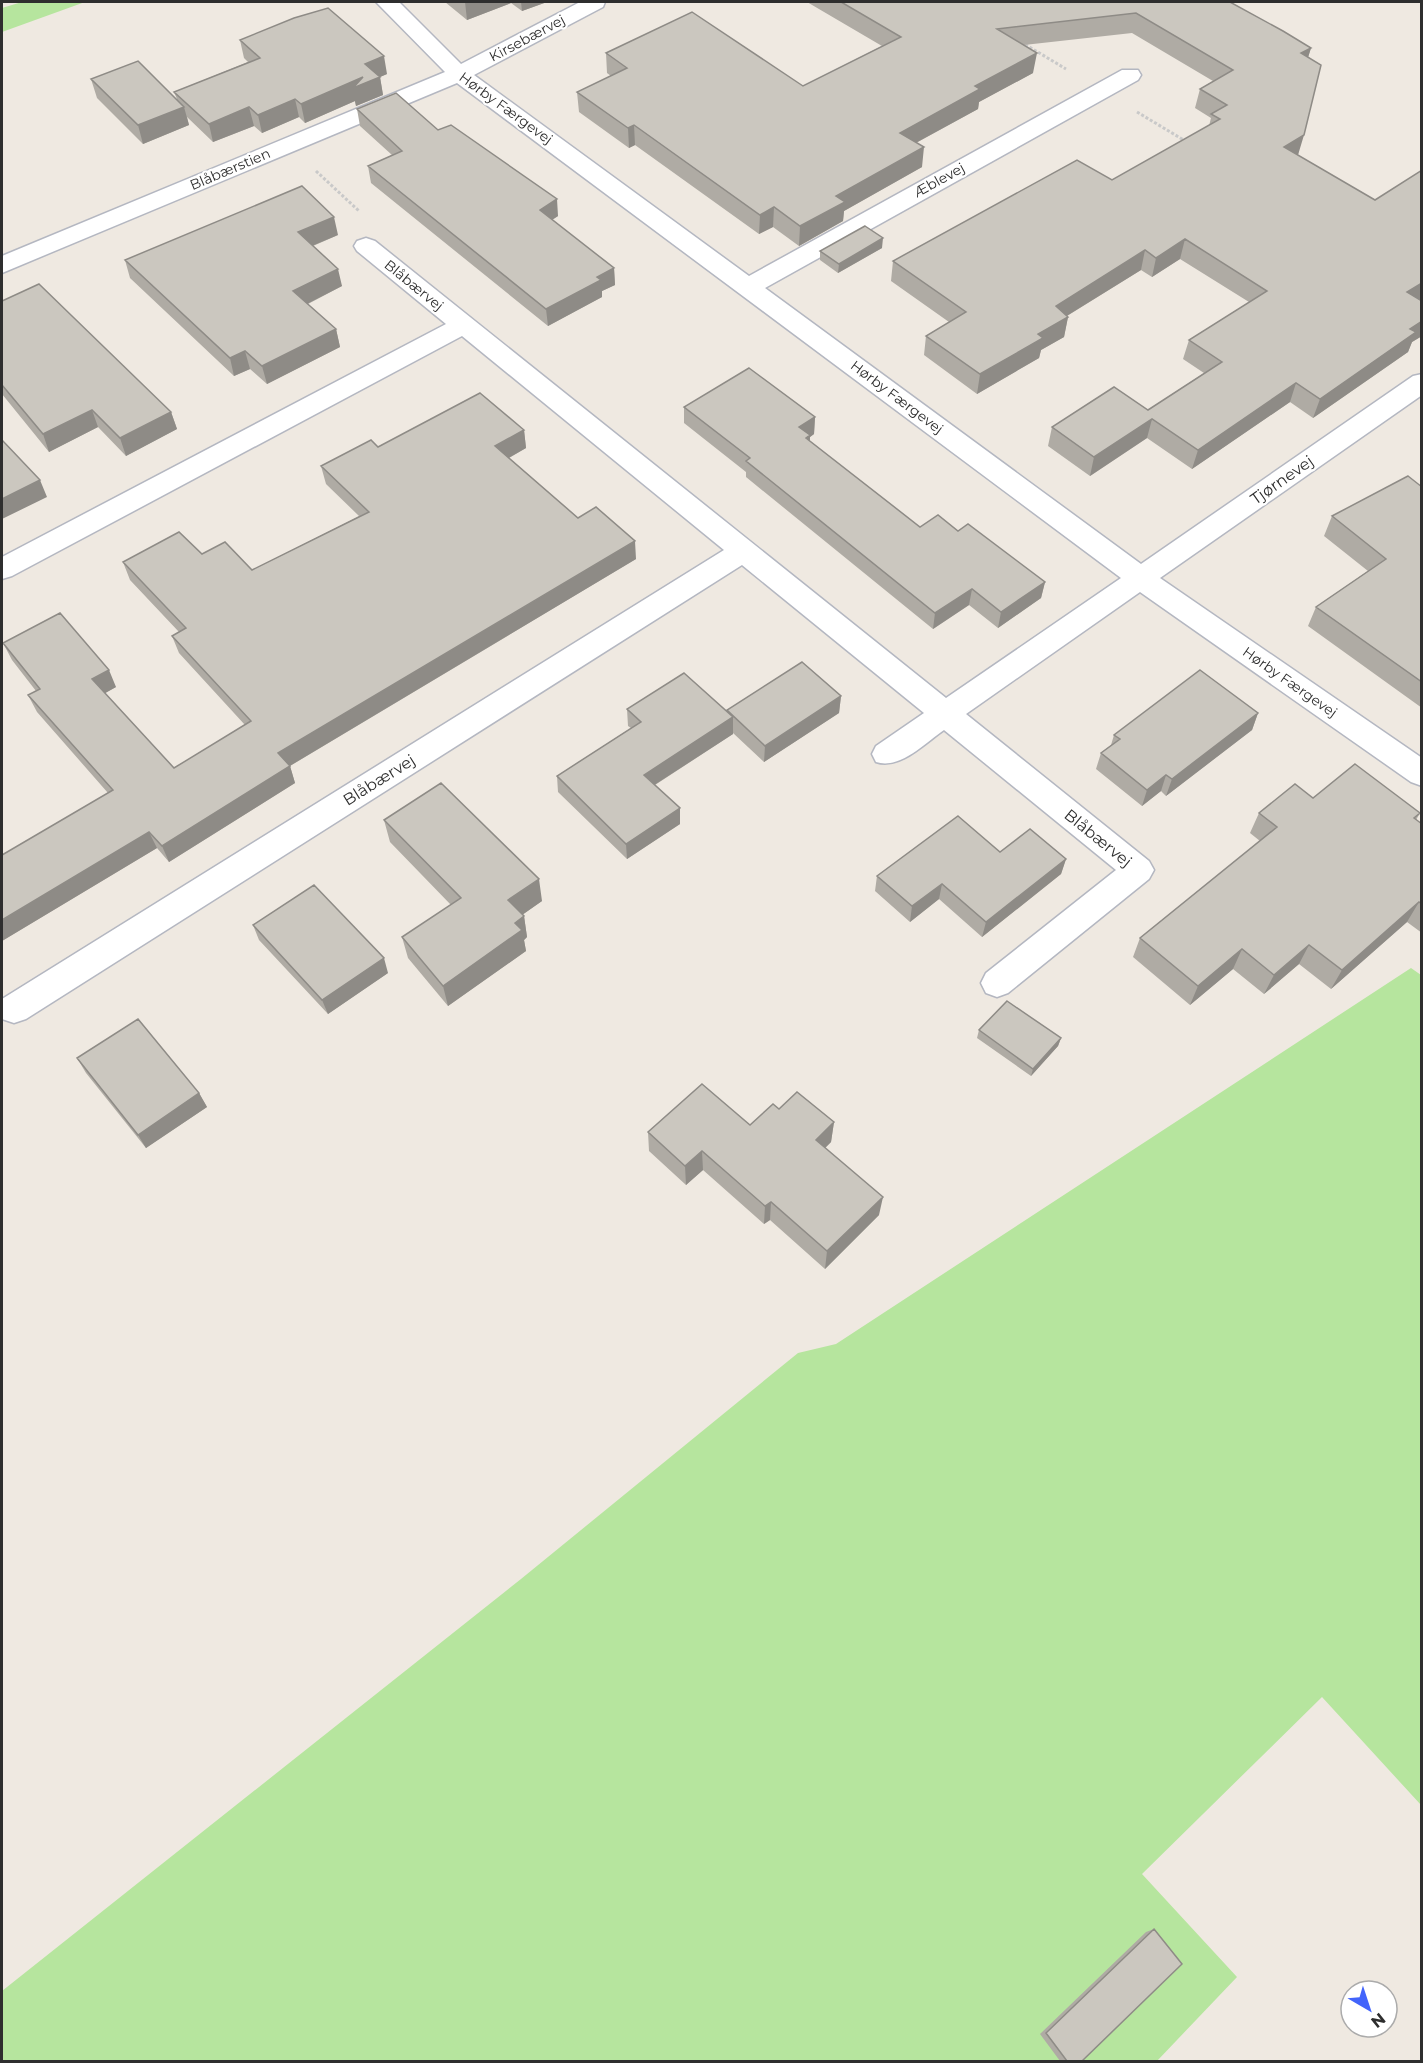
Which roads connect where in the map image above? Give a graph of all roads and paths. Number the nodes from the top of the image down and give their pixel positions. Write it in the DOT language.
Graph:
graph roads {
  1 [pos="387,2"];
  2 [pos="595,2"];
  3 [pos="1013,37"];
  4 [pos="459,74"];
  5 [pos="1130,75"];
  6 [pos="1102,90"];
  7 [pos="288,144"];
  8 [pos="1192,145"];
  9 [pos="366,246"];
  10 [pos="2,265"];
  11 [pos="748,286"];
  12 [pos="463,325"];
  13 [pos="1422,382"];
  14 [pos="744,551"];
  15 [pos="2,569"];
  16 [pos="1142,579"];
  17 [pos="945,714"];
  18 [pos="887,754"];
  19 [pos="1422,774"];
  20 [pos="997,983"];
  21 [pos="14,1009"];
  1 -- 4 [label="street, Hørby Færgevej"];
  2 -- 4 [label="street, Kirsebærvej"];
  3 -- 6 [label="path"];
  4 -- 7 [label="street, Blåbærstien"];
  4 -- 11 [label="street, Hørby Færgevej"];
  5 -- 6 [label="street, Æblevej"];
  6 -- 8 [label="path"];
  6 -- 11 [label="street, Æblevej"];
  7 -- 9 [label="path"];
  7 -- 10 [label="street, Blåbærstien"];
  9 -- 12 [label="street, Blåbærvej"];
  11 -- 16 [label="street, Hørby Færgevej"];
  12 -- 14 [label="street, Blåbærvej"];
  12 -- 15 [label="street, Blåbærvej"];
  13 -- 16 [label="street, Tjørnevej"];
  14 -- 17 [label="street, Blåbærvej"];
  14 -- 21 [label="street, Blåbærvej"];
  16 -- 17 [label="street"];
  16 -- 19 [label="street, Hørby Færgevej"];
  17 -- 18 [label="street"];
  17 -- 20 [label="street, Blåbærvej"];
}
